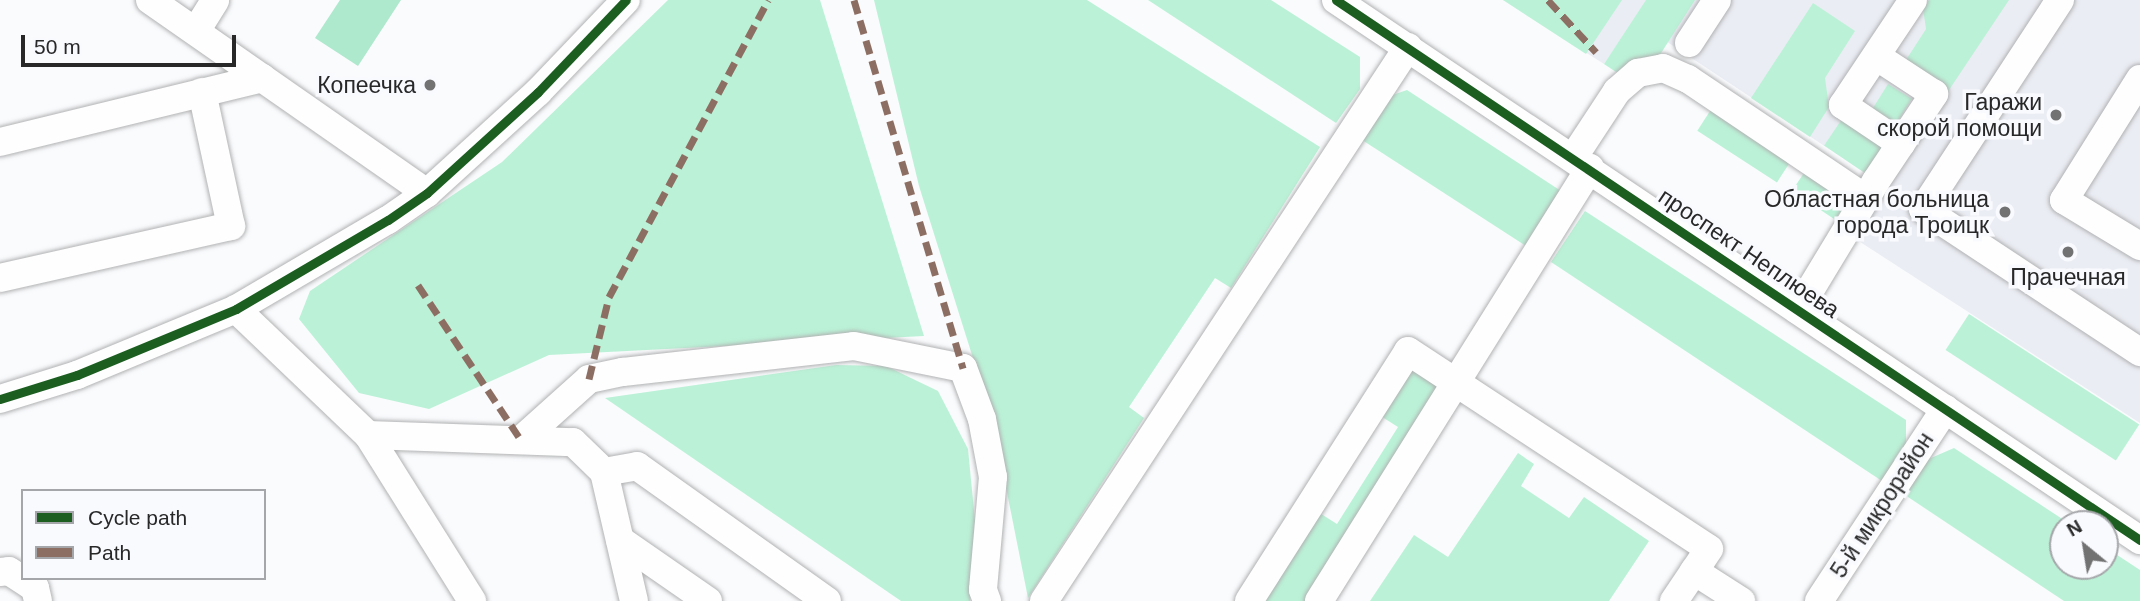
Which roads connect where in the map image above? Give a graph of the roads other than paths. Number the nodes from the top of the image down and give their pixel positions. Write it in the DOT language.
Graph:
graph roads {
  1 [pos="215,0"];
  2 [pos="626,0"];
  3 [pos="1336,0"];
  4 [pos="1717,0"];
  5 [pos="1913,0"];
  6 [pos="2060,0"];
  7 [pos="153,1"];
  8 [pos="196,31"];
  9 [pos="1689,43"];
  10 [pos="1408,47"];
  11 [pos="1876,56"];
  12 [pos="262,78"];
  13 [pos="2140,79"];
  14 [pos="202,93"];
  15 [pos="0,142"];
  16 [pos="1901,144"];
  17 [pos="1582,163"];
  18 [pos="427,193"];
  19 [pos="1866,198"];
  20 [pos="2140,246"];
  21 [pos="0,278"];
  22 [pos="236,309"];
  23 [pos="1798,310"];
  24 [pos="2140,352"];
  25 [pos="1457,381"];
  26 [pos="0,398"];
  27 [pos="1945,409"];
  28 [pos="368,435"];
  29 [pos="521,440"];
  30 [pos="604,472"];
  31 [pos="620,540"];
  32 [pos="2140,540"];
  33 [pos="1694,571"];
  34 [pos="0,572"];
  35 [pos="21,578"];
  36 [pos="23,580"];
  37 [pos="38,601"];
  38 [pos="472,601"];
  39 [pos="634,601"];
  40 [pos="708,601"];
  41 [pos="827,601"];
  42 [pos="987,601"];
  43 [pos="1044,601"];
  44 [pos="1249,601"];
  45 [pos="1319,601"];
  46 [pos="1674,601"];
  47 [pos="1741,601"];
  48 [pos="1819,601"];
  1 -- 8 [label="street"];
  2 -- 18 [label="street"];
  3 -- 10 [label="street, проспект Неплюева"];
  4 -- 9 [label="street"];
  5 -- 11 [label="street"];
  6 -- 24 [label="street"];
  7 -- 8 [label="street"];
  8 -- 12 [label="street"];
  10 -- 17 [label="street, проспект Неплюева"];
  10 -- 43 [label="street"];
  11 -- 16 [label="street"];
  11 -- 16 [label="street"];
  12 -- 14 [label="street"];
  12 -- 18 [label="street"];
  13 -- 20 [label="street"];
  14 -- 15 [label="street"];
  14 -- 21 [label="street"];
  16 -- 19 [label="street"];
  17 -- 19 [label="street"];
  17 -- 23 [label="street, проспект Неплюева"];
  17 -- 25 [label="street"];
  18 -- 22 [label="street"];
  19 -- 23 [label="street"];
  22 -- 26 [label="street"];
  22 -- 28 [label="street"];
  23 -- 27 [label="street, проспект Неплюева"];
  25 -- 33 [label="street"];
  25 -- 44 [label="street"];
  25 -- 45 [label="street"];
  27 -- 32 [label="street, проспект Неплюева"];
  27 -- 48 [label="street, 5-й микрорайон"];
  28 -- 29 [label="street"];
  28 -- 38 [label="street"];
  29 -- 30 [label="street"];
  29 -- 42 [label="street"];
  30 -- 31 [label="street"];
  30 -- 41 [label="street"];
  31 -- 39 [label="street"];
  31 -- 40 [label="street"];
  33 -- 46 [label="street"];
  33 -- 47 [label="street"];
  34 -- 35 [label="street"];
  36 -- 37 [label="street"];
}
